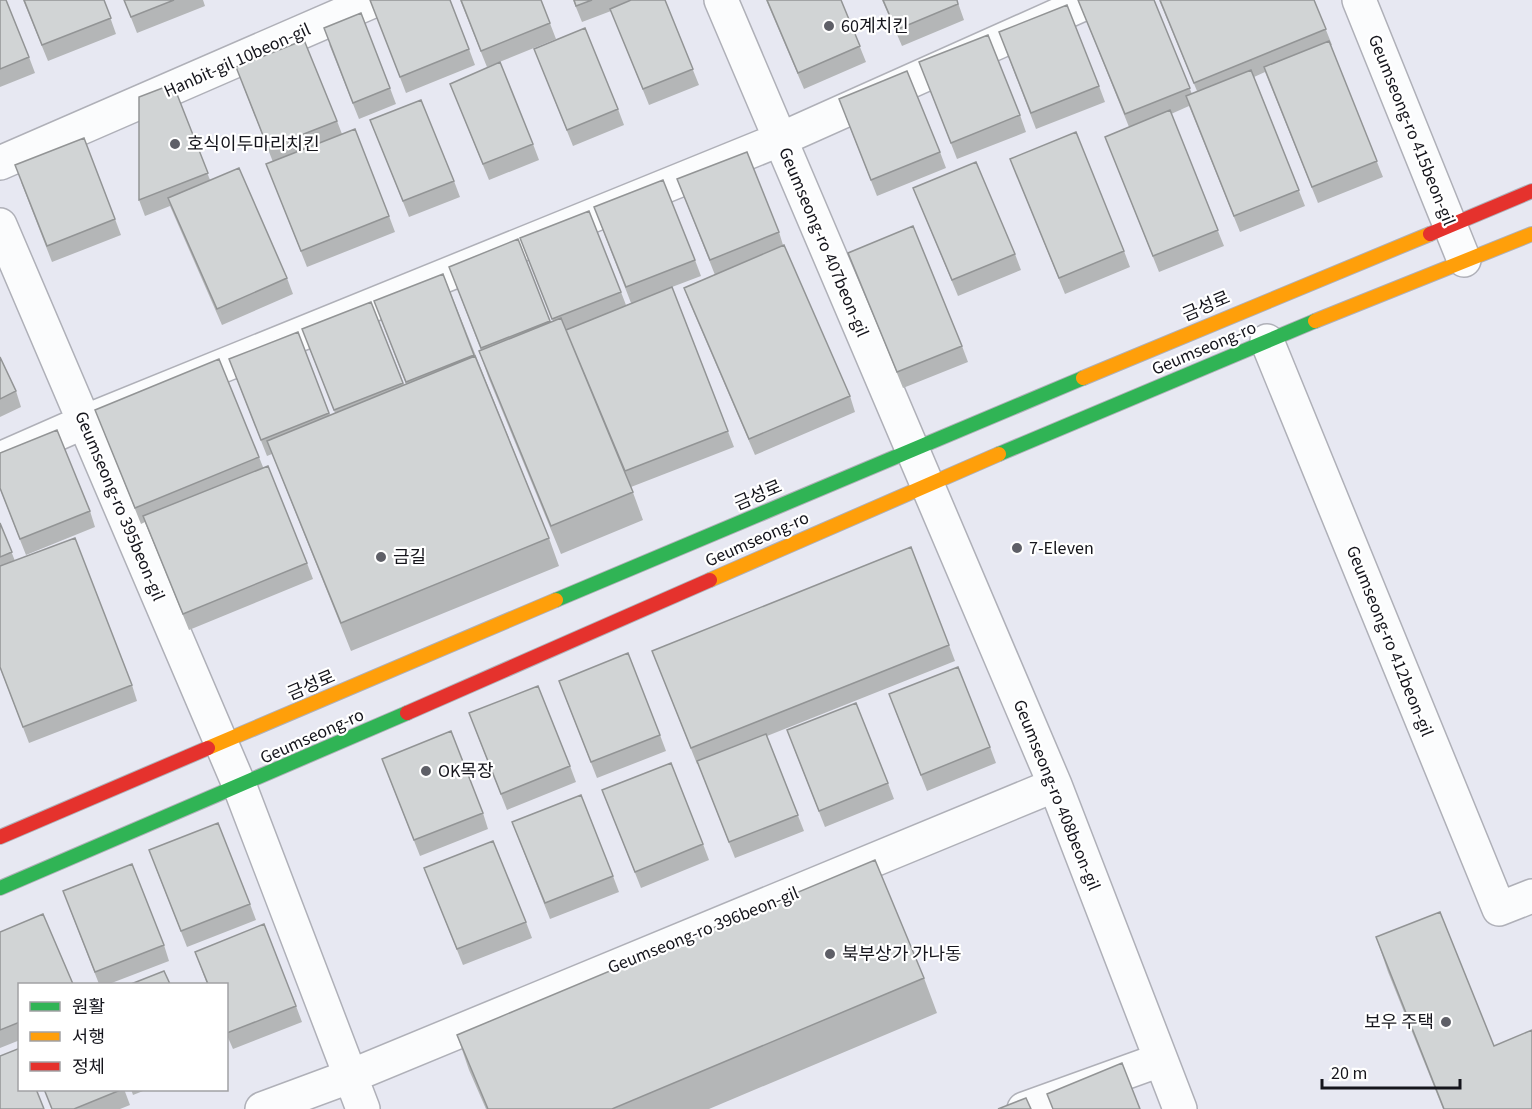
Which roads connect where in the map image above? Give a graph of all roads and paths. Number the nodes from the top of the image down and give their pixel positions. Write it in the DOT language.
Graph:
graph roads {
  1 [pos="375,0"];
  2 [pos="721,0"];
  3 [pos="1092,0"];
  4 [pos="1359,0"];
  5 [pos="781,140"];
  6 [pos="0,163"];
  7 [pos="1532,190"];
  8 [pos="1449,224"];
  9 [pos="0,225"];
  10 [pos="1532,234"];
  11 [pos="1464,260"];
  12 [pos="1268,341"];
  13 [pos="84,422"];
  14 [pos="912,448"];
  15 [pos="0,459"];
  16 [pos="927,484"];
  17 [pos="221,742"];
  18 [pos="1055,785"];
  19 [pos="240,787"];
  20 [pos="0,837"];
  21 [pos="0,888"];
  22 [pos="1532,896"];
  23 [pos="1160,1060"];
  24 [pos="351,1076"];
  25 [pos="262,1109"];
  26 [pos="363,1109"];
  27 [pos="1024,1109"];
  28 [pos="1180,1109"];
  1 -- 6 [label="street, Hanbit-gil 10beon-gil"];
  2 -- 5 [label="street, Geumseong-ro 407beon-gil"];
  3 -- 5 [label="street"];
  4 -- 8 [label="street, Geumseong-ro 415beon-gil"];
  5 -- 13 [label="street"];
  5 -- 14 [label="street, Geumseong-ro 407beon-gil"];
  7 -- 8 [label="street, 금성로"];
  8 -- 11 [label="street, Geumseong-ro 415beon-gil"];
  8 -- 14 [label="street, 금성로"];
  9 -- 13 [label="street, Geumseong-ro 395beon-gil"];
  10 -- 11 [label="street, Geumseong-ro"];
  11 -- 12 [label="street, Geumseong-ro"];
  12 -- 16 [label="street, Geumseong-ro"];
  12 -- 22 [label="street, Geumseong-ro 412beon-gil"];
  13 -- 15 [label="street"];
  13 -- 17 [label="street, Geumseong-ro 395beon-gil"];
  14 -- 16 [label="street, Geumseong-ro 407beon-gil"];
  14 -- 17 [label="street, 금성로"];
  16 -- 18 [label="street, Geumseong-ro 408beon-gil"];
  16 -- 19 [label="street, Geumseong-ro"];
  17 -- 19 [label="street, Geumseong-ro 395beon-gil"];
  17 -- 20 [label="street, 금성로"];
  18 -- 23 [label="street, Geumseong-ro 408beon-gil"];
  18 -- 24 [label="street, Geumseong-ro 396beon-gil"];
  19 -- 21 [label="street, Geumseong-ro"];
  19 -- 24 [label="street"];
  23 -- 27 [label="street"];
  23 -- 28 [label="street, Geumseong-ro 408beon-gil"];
  24 -- 25 [label="street, Geumseong-ro 396beon-gil"];
  24 -- 26 [label="street"];
}
